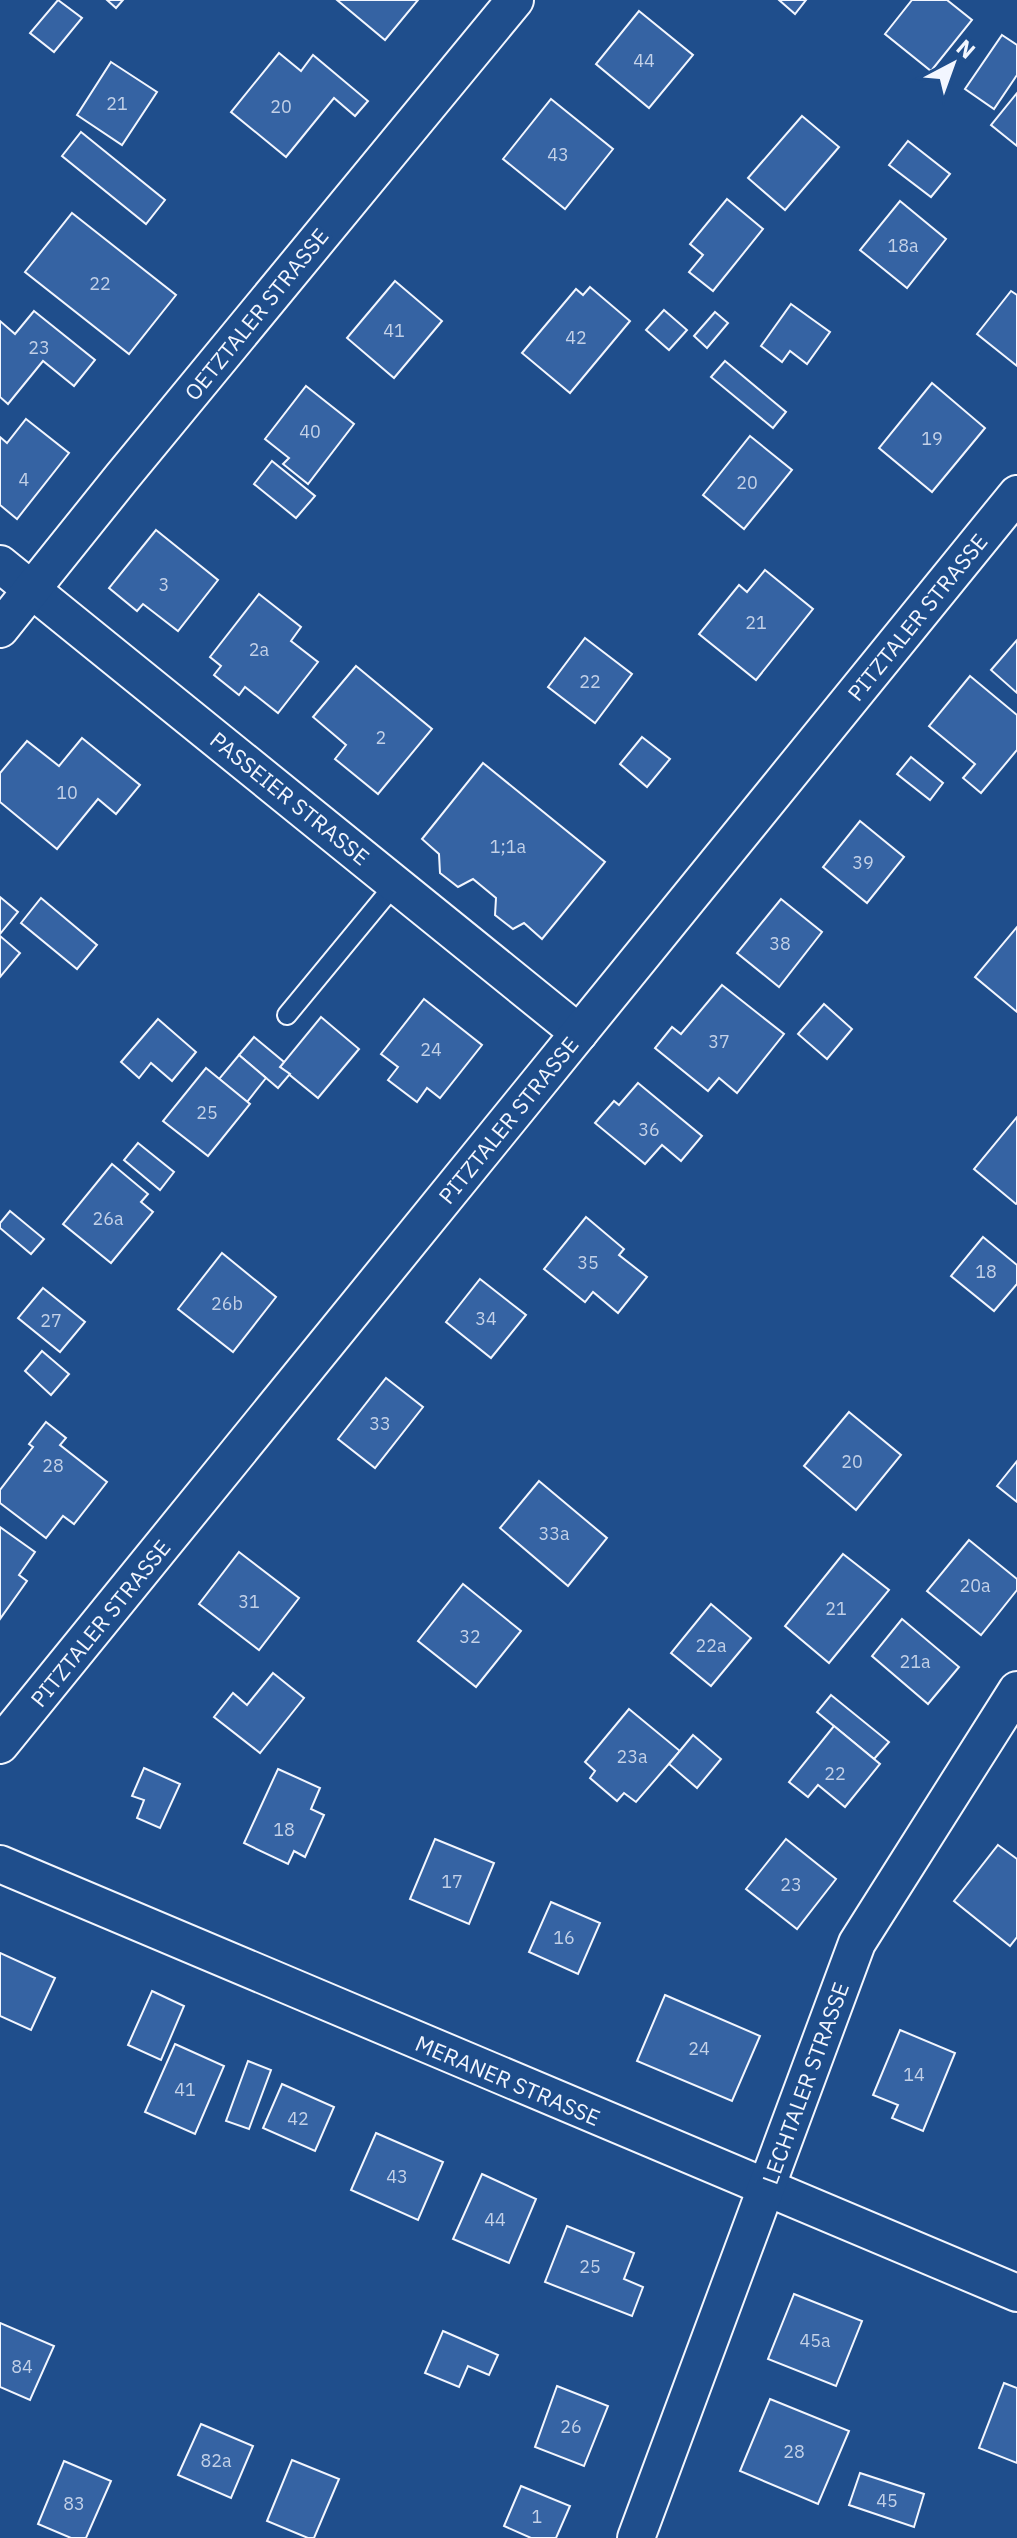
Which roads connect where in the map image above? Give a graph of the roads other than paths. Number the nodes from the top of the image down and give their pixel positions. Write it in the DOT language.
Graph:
graph roads {
  1 [pos="515,0"];
  2 [pos="1017,494"];
  3 [pos="0,564"];
  4 [pos="32,590"];
  5 [pos="0,629"];
  6 [pos="396,883"];
  7 [pos="287,1015"];
  8 [pos="579,1033"];
  9 [pos="1017,1690"];
  10 [pos="0,1745"];
  11 [pos="0,1864"];
  12 [pos="766,2189"];
  13 [pos="1017,2293"];
  14 [pos="636,2538"];
  1 -- 4 [label="street, OETZTALER STRASSE"];
  2 -- 8 [label="street, PITZTALER STRASSE"];
  3 -- 4 [label="street, PASSEIER STRASSE"];
  4 -- 5 [label="street, OETZTALER STRASSE"];
  4 -- 6 [label="street, PASSEIER STRASSE"];
  6 -- 7 [label="lane"];
  6 -- 8 [label="street, PASSEIER STRASSE"];
  8 -- 10 [label="street, PITZTALER STRASSE"];
  9 -- 12 [label="street, LECHTALER STRASSE"];
  11 -- 12 [label="street, MERANER STRASSE"];
  12 -- 13 [label="street, MERANER STRASSE"];
  12 -- 14 [label="street, LECHTALER STRASSE"];
}
